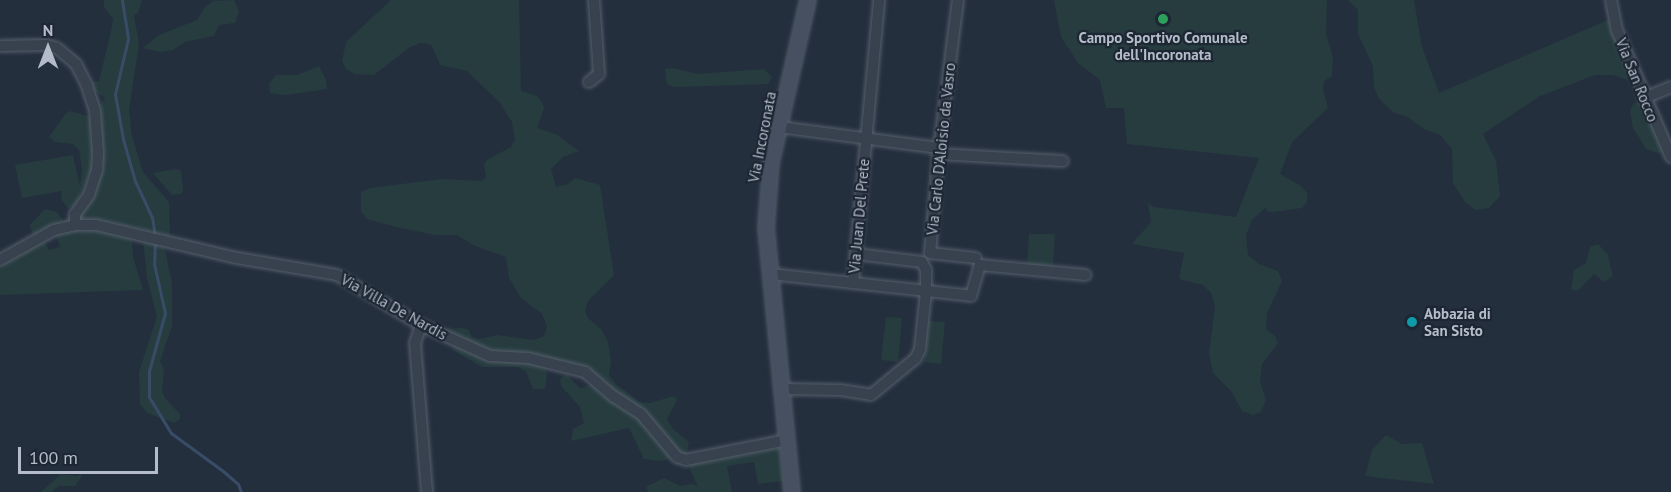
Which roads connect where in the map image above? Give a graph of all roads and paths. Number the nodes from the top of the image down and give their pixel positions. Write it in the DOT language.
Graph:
graph roads {
  1 [pos="594,0"];
  2 [pos="808,0"];
  3 [pos="879,0"];
  4 [pos="958,0"];
  5 [pos="1611,0"];
  6 [pos="0,46"];
  7 [pos="589,82"];
  8 [pos="1671,87"];
  9 [pos="1644,98"];
  10 [pos="779,127"];
  11 [pos="867,140"];
  12 [pos="939,151"];
  13 [pos="1671,157"];
  14 [pos="1063,161"];
  15 [pos="75,225"];
  16 [pos="856,254"];
  17 [pos="976,258"];
  18 [pos="0,260"];
  19 [pos="770,274"];
  20 [pos="1086,275"];
  21 [pos="853,282"];
  22 [pos="926,292"];
  23 [pos="421,325"];
  24 [pos="782,389"];
  25 [pos="787,440"];
  26 [pos="427,492"];
  27 [pos="792,492"];
  1 -- 7 [label="street"];
  2 -- 10 [label="main road, Via Incoronata"];
  3 -- 11 [label="street, Via Juan Del Prete"];
  4 -- 12 [label="street, Via Carlo D'Aloisio da Vasro"];
  5 -- 9 [label="street, Via San Rocco"];
  6 -- 15 [label="street"];
  8 -- 9 [label="street"];
  9 -- 13 [label="street, Via San Rocco"];
  10 -- 11 [label="street"];
  10 -- 19 [label="main road, Via Incoronata"];
  11 -- 12 [label="street"];
  11 -- 16 [label="street, Via Juan Del Prete"];
  12 -- 14 [label="street"];
  12 -- 17 [label="street, Via Carlo D'Aloisio da Vasro"];
  15 -- 18 [label="street"];
  15 -- 23 [label="street, Via Villa De Nardis"];
  16 -- 21 [label="street, Via Juan Del Prete"];
  16 -- 22 [label="street"];
  19 -- 21 [label="street"];
  19 -- 24 [label="main road, Via Incoronata"];
  20 -- 22 [label="street, Via Juan Del Prete"];
  21 -- 22 [label="street, Via Juan Del Prete"];
  22 -- 24 [label="street"];
  23 -- 25 [label="street, Via Villa De Nardis"];
  23 -- 26 [label="street"];
  24 -- 25 [label="main road, Via Incoronata"];
  25 -- 27 [label="main road, Via Incoronata"];
}
